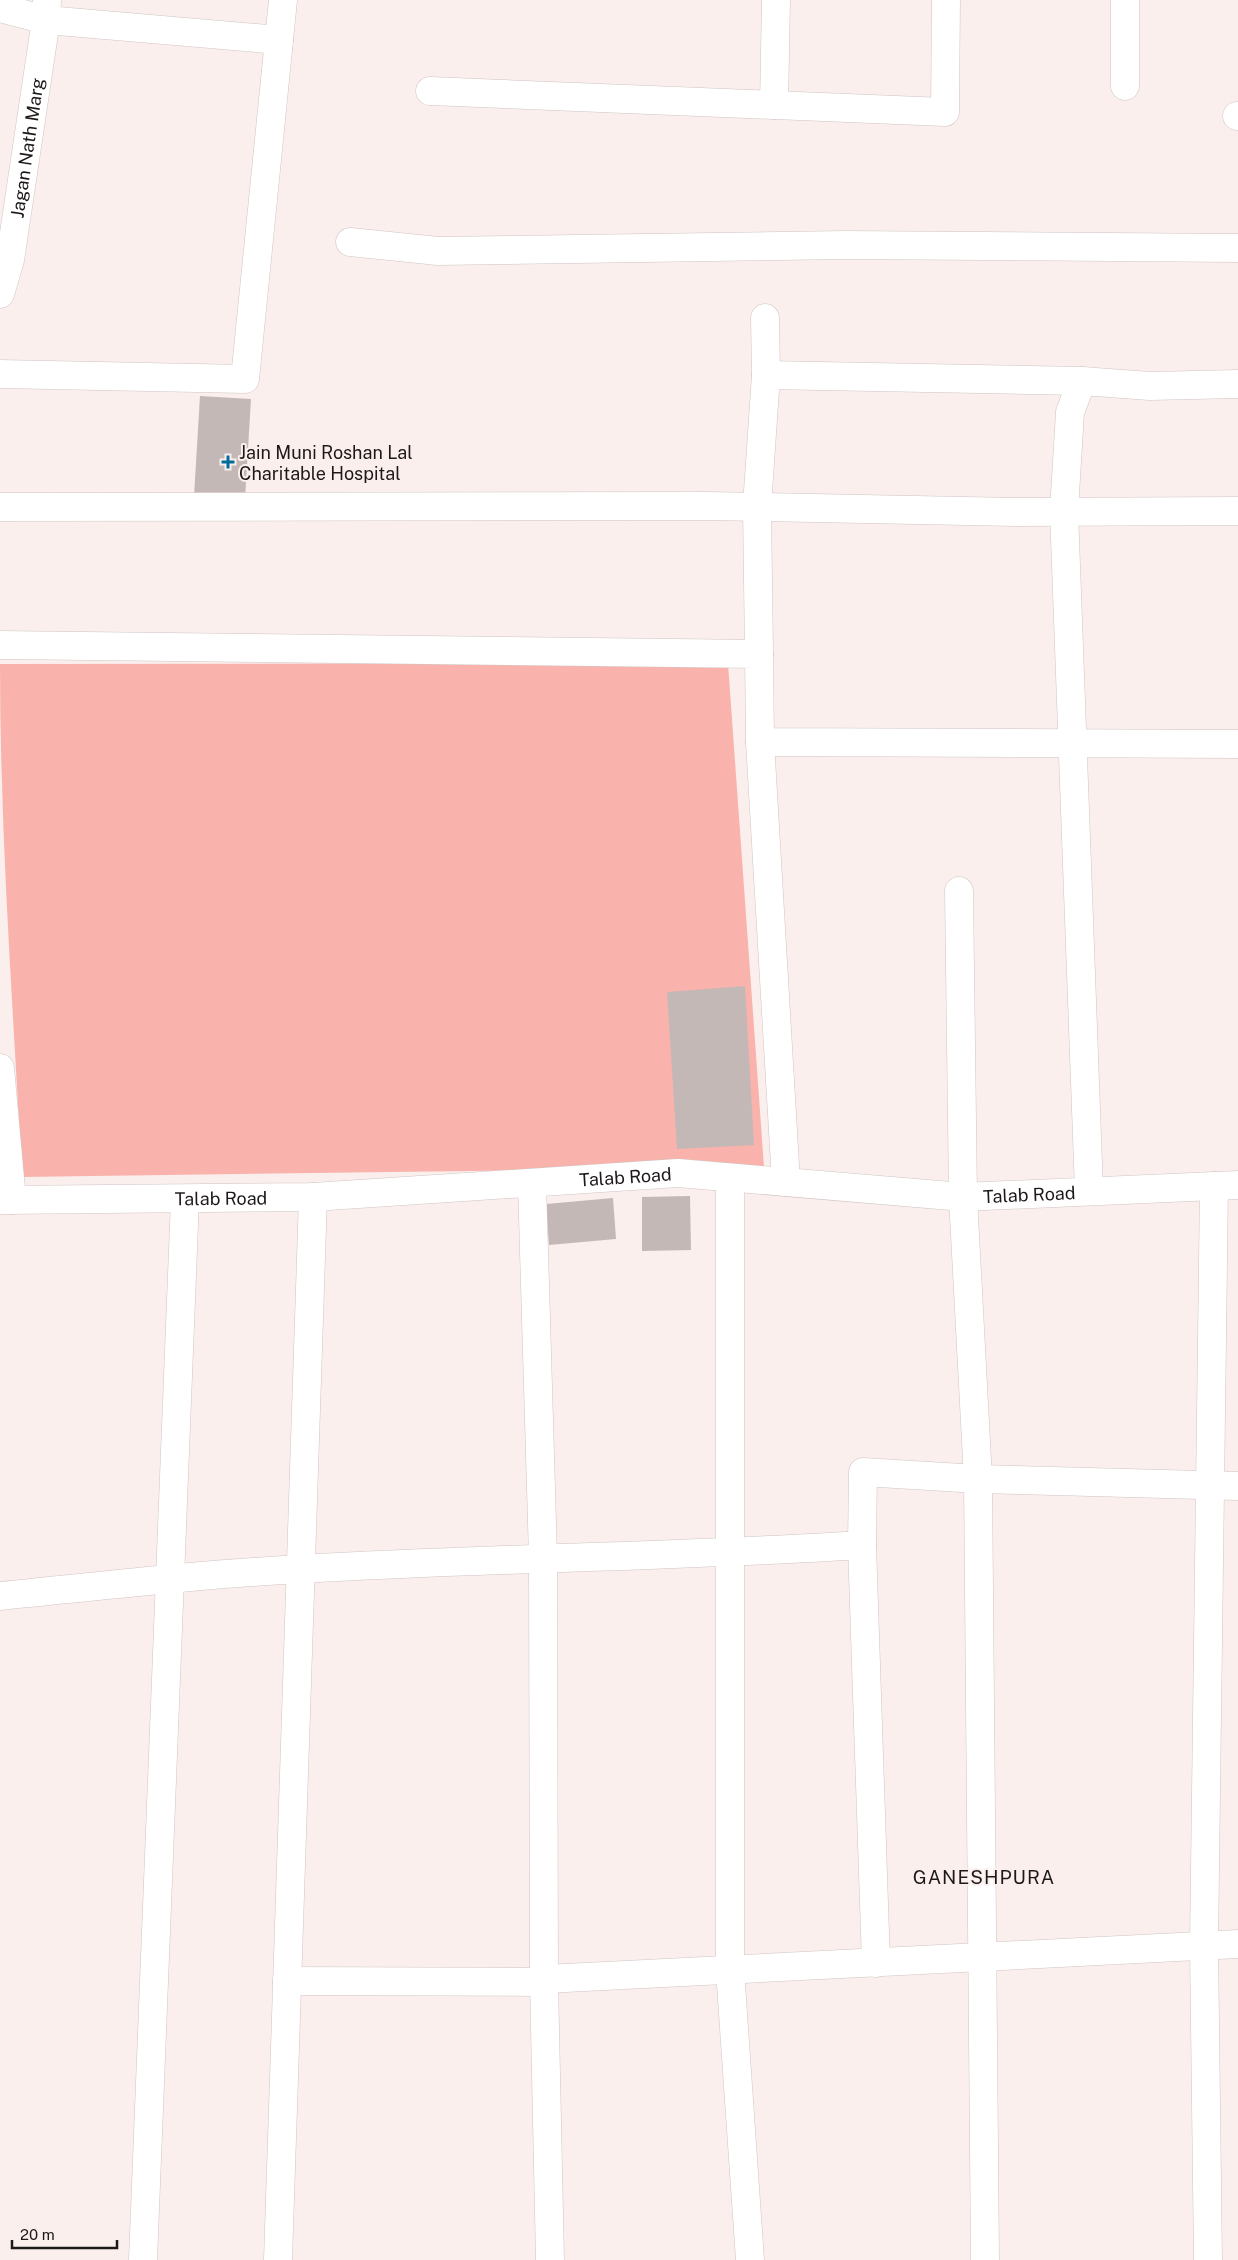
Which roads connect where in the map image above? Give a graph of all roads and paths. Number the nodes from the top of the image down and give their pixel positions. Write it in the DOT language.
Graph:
graph roads {
  1 [pos="283,0"];
  2 [pos="776,0"];
  3 [pos="946,0"];
  4 [pos="1125,0"];
  5 [pos="0,8"];
  6 [pos="47,10"];
  7 [pos="279,40"];
  8 [pos="1125,86"];
  9 [pos="430,91"];
  10 [pos="774,105"];
  11 [pos="350,242"];
  12 [pos="1238,248"];
  13 [pos="5,258"];
  14 [pos="0,294"];
  15 [pos="764,318"];
  16 [pos="0,374"];
  17 [pos="766,376"];
  18 [pos="1082,381"];
  19 [pos="1238,384"];
  20 [pos="757,506"];
  21 [pos="0,507"];
  22 [pos="1064,511"];
  23 [pos="1238,511"];
  24 [pos="0,645"];
  25 [pos="759,654"];
  26 [pos="760,742"];
  27 [pos="1073,744"];
  28 [pos="1238,744"];
  29 [pos="959,891"];
  30 [pos="0,1077"];
  31 [pos="730,1178"];
  32 [pos="786,1182"];
  33 [pos="532,1183"];
  34 [pos="1226,1186"];
  35 [pos="1089,1191"];
  36 [pos="312,1197"];
  37 [pos="962,1197"];
  38 [pos="185,1199"];
  39 [pos="6,1200"];
  40 [pos="978,1479"];
  41 [pos="1225,1486"];
  42 [pos="862,1546"];
  43 [pos="730,1553"];
  44 [pos="543,1557"];
  45 [pos="300,1569"];
  46 [pos="170,1580"];
  47 [pos="0,1596"];
  48 [pos="1238,1944"];
  49 [pos="1204,1946"];
  50 [pos="982,1957"];
  51 [pos="876,1963"];
  52 [pos="730,1970"];
  53 [pos="287,1981"];
  54 [pos="544,1982"];
  55 [pos="143,2260"];
  56 [pos="278,2260"];
  57 [pos="550,2260"];
  58 [pos="750,2260"];
  59 [pos="985,2260"];
  60 [pos="1208,2260"];
  1 -- 7 [label="street"];
  2 -- 10 [label="street"];
  3 -- 10 [label="street"];
  4 -- 8 [label="street"];
  5 -- 6 [label="street"];
  6 -- 7 [label="street"];
  6 -- 13 [label="street, Jagan Nath Marg"];
  7 -- 16 [label="street"];
  9 -- 10 [label="street"];
  11 -- 12 [label="street"];
  13 -- 14 [label="street, Jagan Nath Marg"];
  15 -- 17 [label="street"];
  17 -- 18 [label="street"];
  17 -- 20 [label="street"];
  18 -- 19 [label="street"];
  18 -- 22 [label="street"];
  20 -- 21 [label="street"];
  20 -- 22 [label="street"];
  20 -- 25 [label="street"];
  22 -- 23 [label="street"];
  22 -- 27 [label="street"];
  24 -- 25 [label="street"];
  25 -- 26 [label="street"];
  26 -- 27 [label="street"];
  26 -- 32 [label="street"];
  27 -- 28 [label="street"];
  27 -- 35 [label="street"];
  29 -- 37 [label="street"];
  30 -- 39 [label="street"];
  31 -- 32 [label="street, Talab Road"];
  31 -- 33 [label="street, Talab Road"];
  31 -- 43 [label="street"];
  32 -- 37 [label="street, Talab Road"];
  33 -- 36 [label="street, Talab Road"];
  33 -- 44 [label="street"];
  34 -- 35 [label="street, Talab Road"];
  34 -- 41 [label="street"];
  35 -- 37 [label="street, Talab Road"];
  36 -- 38 [label="street, Talab Road"];
  36 -- 45 [label="street"];
  37 -- 40 [label="street"];
  38 -- 39 [label="street, Talab Road"];
  38 -- 46 [label="street"];
  40 -- 41 [label="street"];
  40 -- 42 [label="street"];
  40 -- 50 [label="street"];
  41 -- 49 [label="street"];
  42 -- 43 [label="street"];
  42 -- 51 [label="street"];
  43 -- 44 [label="street"];
  43 -- 52 [label="street"];
  44 -- 45 [label="street"];
  44 -- 54 [label="street"];
  45 -- 46 [label="street"];
  45 -- 53 [label="street"];
  46 -- 47 [label="street"];
  46 -- 55 [label="street"];
  48 -- 49 [label="street"];
  49 -- 50 [label="street"];
  49 -- 60 [label="street"];
  50 -- 51 [label="street"];
  50 -- 59 [label="street"];
  51 -- 52 [label="street"];
  52 -- 54 [label="street"];
  52 -- 58 [label="street"];
  53 -- 54 [label="street"];
  53 -- 56 [label="street"];
  54 -- 57 [label="street"];
}
